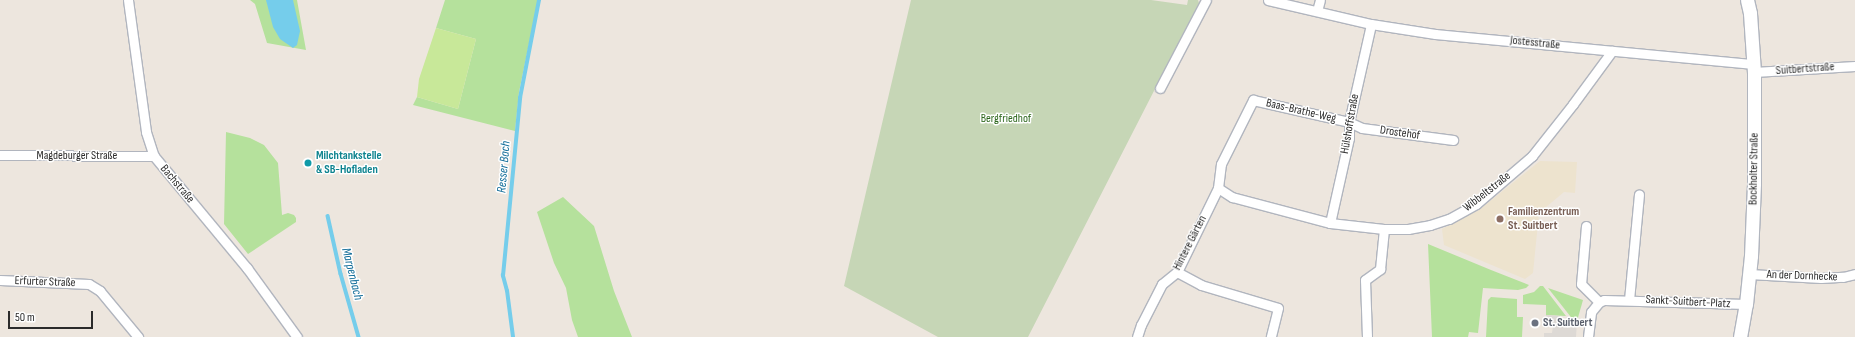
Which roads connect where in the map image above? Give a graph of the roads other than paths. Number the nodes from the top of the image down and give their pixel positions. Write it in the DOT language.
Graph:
graph roads {
  1 [pos="128,0"];
  2 [pos="1206,0"];
  3 [pos="1268,0"];
  4 [pos="1320,0"];
  5 [pos="1747,0"];
  6 [pos="1317,11"];
  7 [pos="1371,24"];
  8 [pos="1612,51"];
  9 [pos="1855,66"];
  10 [pos="1754,68"];
  11 [pos="1160,88"];
  12 [pos="1349,122"];
  13 [pos="1453,140"];
  14 [pos="0,155"];
  15 [pos="154,156"];
  16 [pos="1218,188"];
  17 [pos="1639,194"];
  18 [pos="1330,223"];
  19 [pos="1586,226"];
  20 [pos="1384,229"];
  21 [pos="1177,272"];
  22 [pos="1749,274"];
  23 [pos="1855,274"];
  24 [pos="0,280"];
  25 [pos="1629,300"];
  26 [pos="1599,302"];
  27 [pos="1746,304"];
  28 [pos="138,337"];
  29 [pos="297,337"];
  30 [pos="1137,337"];
  31 [pos="1271,337"];
  32 [pos="1367,337"];
  33 [pos="1588,337"];
  34 [pos="1740,337"];
  1 -- 15 [label="street, Bachstraße"];
  2 -- 11 [label="street"];
  3 -- 6 [label="street, Jostesstraße"];
  4 -- 6 [label="street"];
  5 -- 10 [label="street, Bockholter Straße"];
  6 -- 7 [label="street, Jostesstraße"];
  7 -- 8 [label="street, Jostesstraße"];
  7 -- 12 [label="street, Hülshoffstraße"];
  8 -- 10 [label="street, Jostesstraße"];
  8 -- 20 [label="street, Wibbeltstraße"];
  9 -- 10 [label="street, Suitbertstraße"];
  10 -- 22 [label="street, Bockholter Straße"];
  12 -- 13 [label="street, Drostehof"];
  12 -- 16 [label="street, Baas-Brathe-Weg"];
  12 -- 18 [label="street, Hülshoffstraße"];
  14 -- 15 [label="street, Magdeburger Straße"];
  15 -- 29 [label="street, Bachstraße"];
  16 -- 18 [label="street, Wibbeltstraße"];
  16 -- 21 [label="street, Hintere Gärten"];
  17 -- 25 [label="street, Sankt-Suitbert-Platz"];
  18 -- 20 [label="street, Wibbeltstraße"];
  19 -- 26 [label="street"];
  20 -- 32 [label="street"];
  21 -- 30 [label="street, Hintere Gärten"];
  21 -- 31 [label="street"];
  22 -- 23 [label="street, An der Dornhecke"];
  22 -- 27 [label="street, Bockholter Straße"];
  24 -- 28 [label="street, Erfurter Straße"];
  25 -- 26 [label="street, Sankt-Suitbert-Platz"];
  25 -- 27 [label="street, Sankt-Suitbert-Platz"];
  26 -- 33 [label="street"];
  27 -- 34 [label="street, Bockholter Straße"];
}
